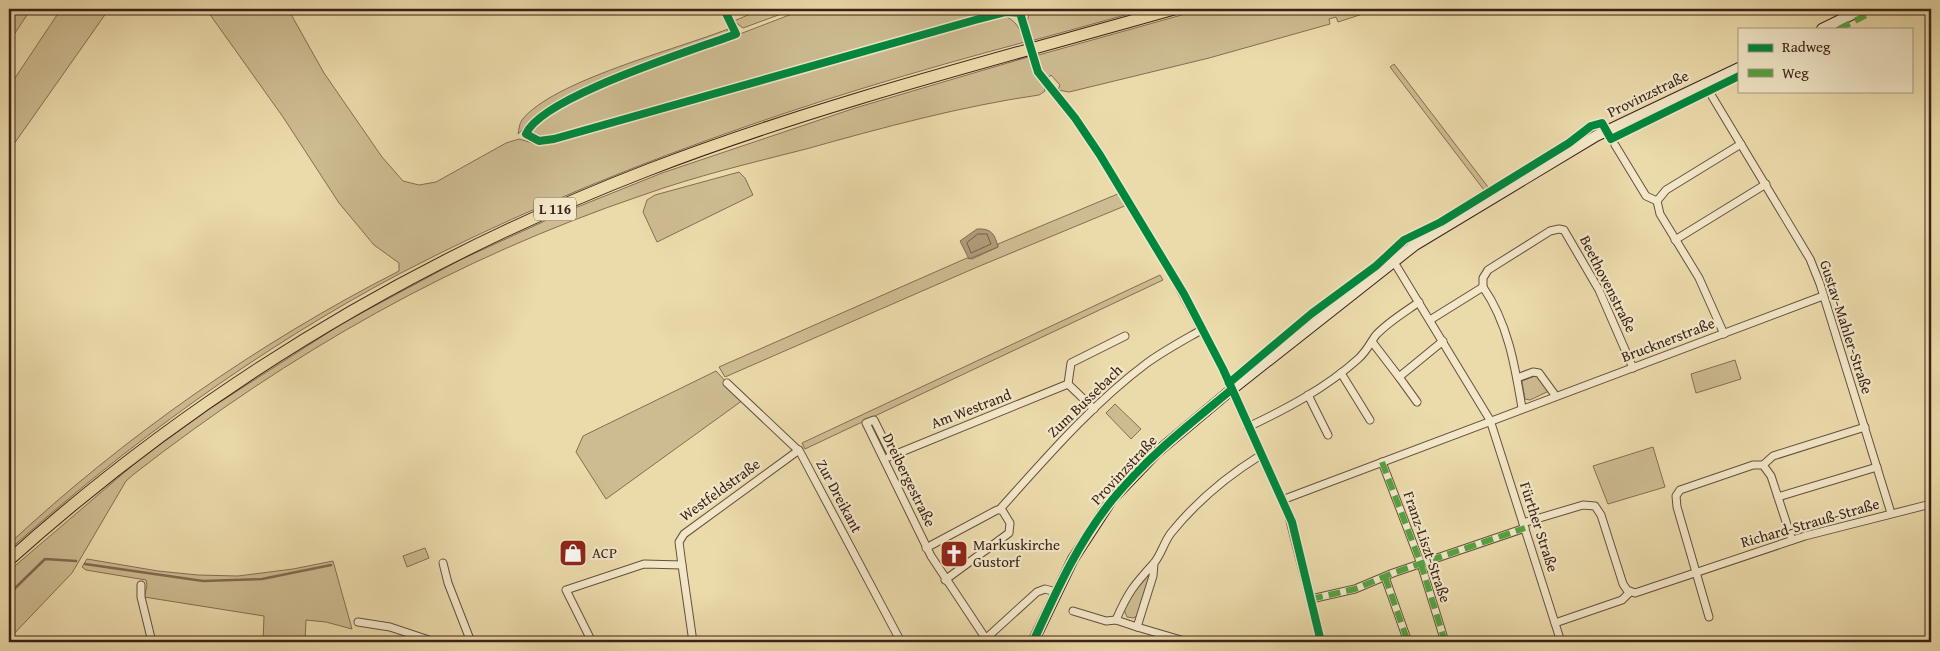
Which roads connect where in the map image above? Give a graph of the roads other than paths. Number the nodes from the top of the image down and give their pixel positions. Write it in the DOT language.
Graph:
graph roads {
  1 [pos="1174,9"];
  2 [pos="1863,9"];
  3 [pos="1824,28"];
  4 [pos="1738,68"];
  5 [pos="1704,83"];
  6 [pos="1741,144"];
  7 [pos="1615,145"];
  8 [pos="1766,184"];
  9 [pos="1657,201"];
  10 [pos="1675,240"];
  11 [pos="1394,262"];
  12 [pos="1172,274"];
  13 [pos="1483,287"];
  14 [pos="1824,296"];
  15 [pos="1419,302"];
  16 [pos="1430,320"];
  17 [pos="1203,329"];
  18 [pos="1724,334"];
  19 [pos="1126,336"];
  20 [pos="1443,341"];
  21 [pos="1373,343"];
  22 [pos="1633,368"];
  23 [pos="1341,373"];
  24 [pos="1399,377"];
  25 [pos="1517,378"];
  26 [pos="727,383"];
  27 [pos="1068,384"];
  28 [pos="1231,390"];
  29 [pos="1308,395"];
  30 [pos="1556,395"];
  31 [pos="1417,402"];
  32 [pos="1522,408"];
  33 [pos="1094,409"];
  34 [pos="1370,420"];
  35 [pos="1490,420"];
  36 [pos="1248,427"];
  37 [pos="1864,427"];
  38 [pos="1328,435"];
  39 [pos="799,450"];
  40 [pos="1261,455"];
  41 [pos="892,456"];
  42 [pos="884,460"];
  43 [pos="1382,462"];
  44 [pos="1764,465"];
  45 [pos="1877,467"];
  46 [pos="1778,497"];
  47 [pos="1282,500"];
  48 [pos="1931,504"];
  49 [pos="1000,509"];
  50 [pos="1891,513"];
  51 [pos="1524,526"];
  52 [pos="1792,540"];
  53 [pos="926,548"];
  54 [pos="9,560"];
  55 [pos="443,563"];
  56 [pos="1154,563"];
  57 [pos="1421,564"];
  58 [pos="682,565"];
  59 [pos="1697,572"];
  60 [pos="1385,578"];
  61 [pos="945,580"];
  62 [pos="141,585"];
  63 [pos="1056,592"];
  64 [pos="1630,592"];
  65 [pos="1311,598"];
  66 [pos="1072,611"];
  67 [pos="1709,617"];
  68 [pos="1116,620"];
  69 [pos="358,622"];
  70 [pos="1554,623"];
  71 [pos="1137,627"];
  72 [pos="984,641"];
  73 [pos="152,642"];
  74 [pos="435,642"];
  75 [pos="471,642"];
  76 [pos="592,642"];
  77 [pos="693,642"];
  78 [pos="901,642"];
  79 [pos="1033,642"];
  80 [pos="1188,642"];
  81 [pos="1321,642"];
  82 [pos="1408,642"];
  83 [pos="1445,642"];
  84 [pos="1561,642"];
  1 -- 54 [label="main road, L 116"];
  2 -- 3 [label="street"];
  4 -- 5 [label="street, Provinzstraße"];
  5 -- 6 [label="street, Gustav-Mahler-Straße"];
  5 -- 11 [label="street, Provinzstraße"];
  6 -- 8 [label="street, Gustav-Mahler-Straße"];
  6 -- 9 [label="street"];
  7 -- 9 [label="street"];
  8 -- 10 [label="street"];
  8 -- 14 [label="street, Gustav-Mahler-Straße"];
  9 -- 10 [label="street"];
  10 -- 18 [label="street"];
  11 -- 15 [label="street, Fürther Straße"];
  11 -- 28 [label="street, Provinzstraße"];
  12 -- 17 [label="street"];
  13 -- 16 [label="street"];
  13 -- 22 [label="street, Beethovenstraße"];
  13 -- 25 [label="street"];
  14 -- 18 [label="street, Brucknerstraße"];
  14 -- 37 [label="street, Gustav-Mahler-Straße"];
  15 -- 16 [label="street, Fürther Straße"];
  15 -- 21 [label="street"];
  16 -- 20 [label="street, Fürther Straße"];
  17 -- 28 [label="street"];
  17 -- 33 [label="street, Zum Bussebach"];
  18 -- 22 [label="street, Brucknerstraße"];
  19 -- 27 [label="street"];
  20 -- 24 [label="street"];
  20 -- 35 [label="street, Fürther Straße"];
  21 -- 23 [label="street"];
  21 -- 24 [label="street"];
  22 -- 30 [label="street, Brucknerstraße"];
  23 -- 29 [label="street"];
  23 -- 34 [label="street"];
  24 -- 31 [label="street"];
  25 -- 30 [label="street"];
  25 -- 32 [label="street"];
  26 -- 39 [label="street, Zur Dreikant"];
  27 -- 33 [label="street"];
  27 -- 41 [label="street, Am Westrand"];
  28 -- 36 [label="street"];
  28 -- 63 [label="street, Provinzstraße"];
  29 -- 36 [label="street"];
  29 -- 38 [label="street"];
  30 -- 32 [label="street, Brucknerstraße"];
  32 -- 35 [label="street"];
  33 -- 49 [label="street, Zum Bussebach"];
  35 -- 43 [label="street"];
  35 -- 51 [label="street, Fürther Straße"];
  36 -- 40 [label="street"];
  37 -- 44 [label="street"];
  37 -- 45 [label="street, Gustav-Mahler-Straße"];
  39 -- 58 [label="street, Westfeldstraße"];
  39 -- 78 [label="street, Zur Dreikant"];
  40 -- 47 [label="street"];
  40 -- 56 [label="street"];
  41 -- 42 [label="street, Am Westrand"];
  41 -- 42 [label="street, Dreibergestraße"];
  42 -- 53 [label="street, Dreibergestraße"];
  43 -- 47 [label="street"];
  43 -- 57 [label="street, Franz-Liszt-Straße"];
  44 -- 46 [label="street"];
  44 -- 59 [label="street"];
  45 -- 46 [label="street"];
  45 -- 50 [label="street, Gustav-Mahler-Straße"];
  46 -- 52 [label="street"];
  47 -- 65 [label="street"];
  48 -- 50 [label="street, Richard-Strauß-Straße"];
  49 -- 53 [label="street, Zum Bussebach"];
  49 -- 61 [label="street"];
  50 -- 52 [label="street, Richard-Strauß-Straße"];
  51 -- 57 [label="street"];
  51 -- 64 [label="street"];
  51 -- 70 [label="street, Fürther Straße"];
  52 -- 59 [label="street, Richard-Strauß-Straße"];
  53 -- 61 [label="street, Dreibergestraße"];
  55 -- 75 [label="street"];
  56 -- 68 [label="street"];
  56 -- 71 [label="street"];
  57 -- 60 [label="street"];
  57 -- 83 [label="street, Franz-Liszt-Straße"];
  58 -- 76 [label="street"];
  58 -- 77 [label="street, Westfeldstraße"];
  59 -- 64 [label="street, Richard-Strauß-Straße"];
  59 -- 67 [label="street"];
  60 -- 65 [label="street"];
  60 -- 82 [label="street"];
  61 -- 72 [label="street, Dreibergestraße"];
  62 -- 73 [label="street"];
  63 -- 72 [label="street"];
  63 -- 79 [label="street, Provinzstraße"];
  64 -- 70 [label="street, Richard-Strauß-Straße"];
  65 -- 81 [label="street"];
  66 -- 68 [label="street"];
  68 -- 71 [label="street"];
  69 -- 74 [label="street"];
  70 -- 84 [label="street, Fürther Straße"];
  71 -- 80 [label="street"];
}
